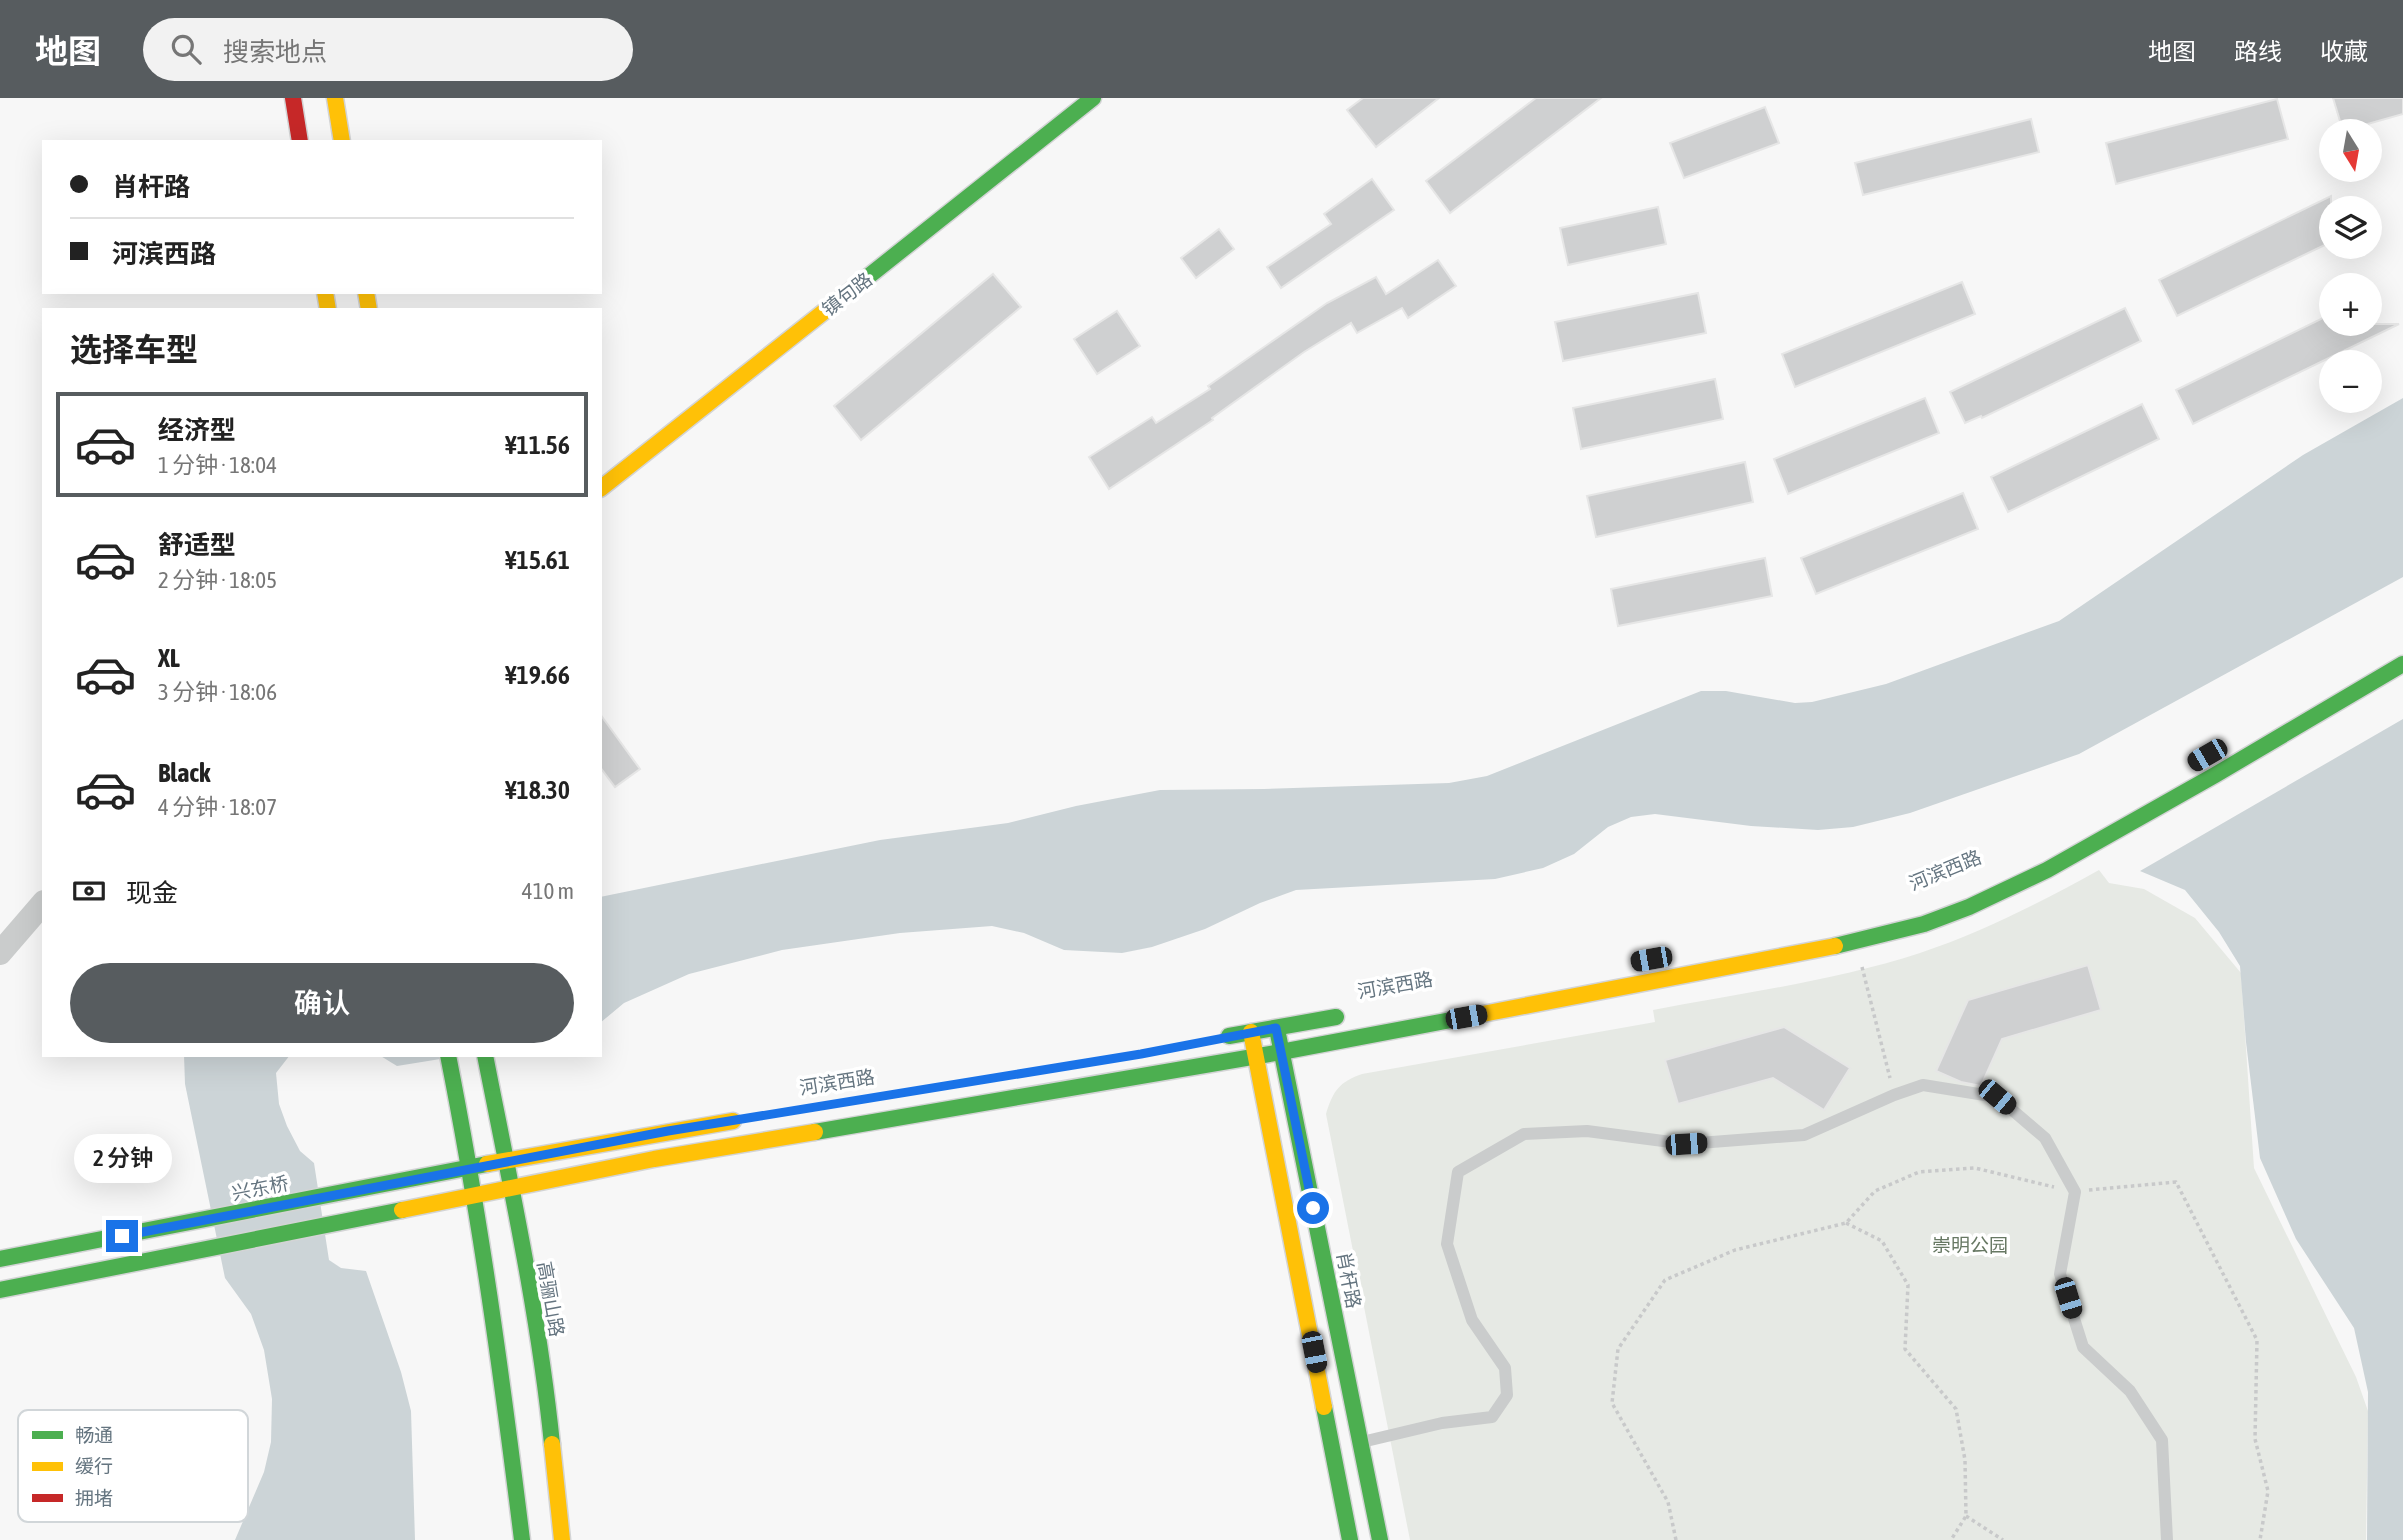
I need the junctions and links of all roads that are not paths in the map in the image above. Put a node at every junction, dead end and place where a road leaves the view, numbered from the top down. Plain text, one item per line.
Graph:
1 (293, 98) edge
2 (335, 98) edge
3 (1093, 98) edge
4 (300, 140) edge
5 (342, 140) edge
6 (602, 487) edge
7 (2403, 664) edge
8 (42, 904) edge
9 (0, 953) edge
10 (1359, 1013) dead end
11 (1276, 1028) junction
12 (1251, 1032) junction
13 (1214, 1039) dead end
14 (1281, 1052) junction
15 (1256, 1056) junction
16 (486, 1061) edge
17 (449, 1063) edge
18 (749, 1118) dead end
19 (505, 1161) junction
20 (470, 1167) junction
21 (511, 1187) junction
22 (474, 1194) junction
23 (0, 1259) edge
24 (0, 1290) edge
25 (1360, 1442) junction
26 (522, 1540) edge
27 (562, 1540) edge
28 (1350, 1540) edge
29 (1380, 1540) edge
30 (2167, 1540) edge

1 - 4 street
2 - 5 street
3 - 6 street, 镇句路
7 - 14 street
8 - 9 street
10 - 11 street, 河滨西路
11 - 12 street, 河滨西路
11 - 14 street, 肖杆路
12 - 13 street, 河滨西路
12 - 15 street
14 - 15 street
14 - 25 street, 肖杆路
15 - 21 street
15 - 28 street
16 - 19 street, 高骊山路
17 - 20 street
18 - 19 street
19 - 20 street
19 - 21 street, 高骊山路
20 - 22 street
20 - 23 street, 兴东桥
21 - 22 street
21 - 27 street, 高骊山路
22 - 24 street
22 - 26 street
25 - 29 street, 肖杆路
25 - 30 lane

